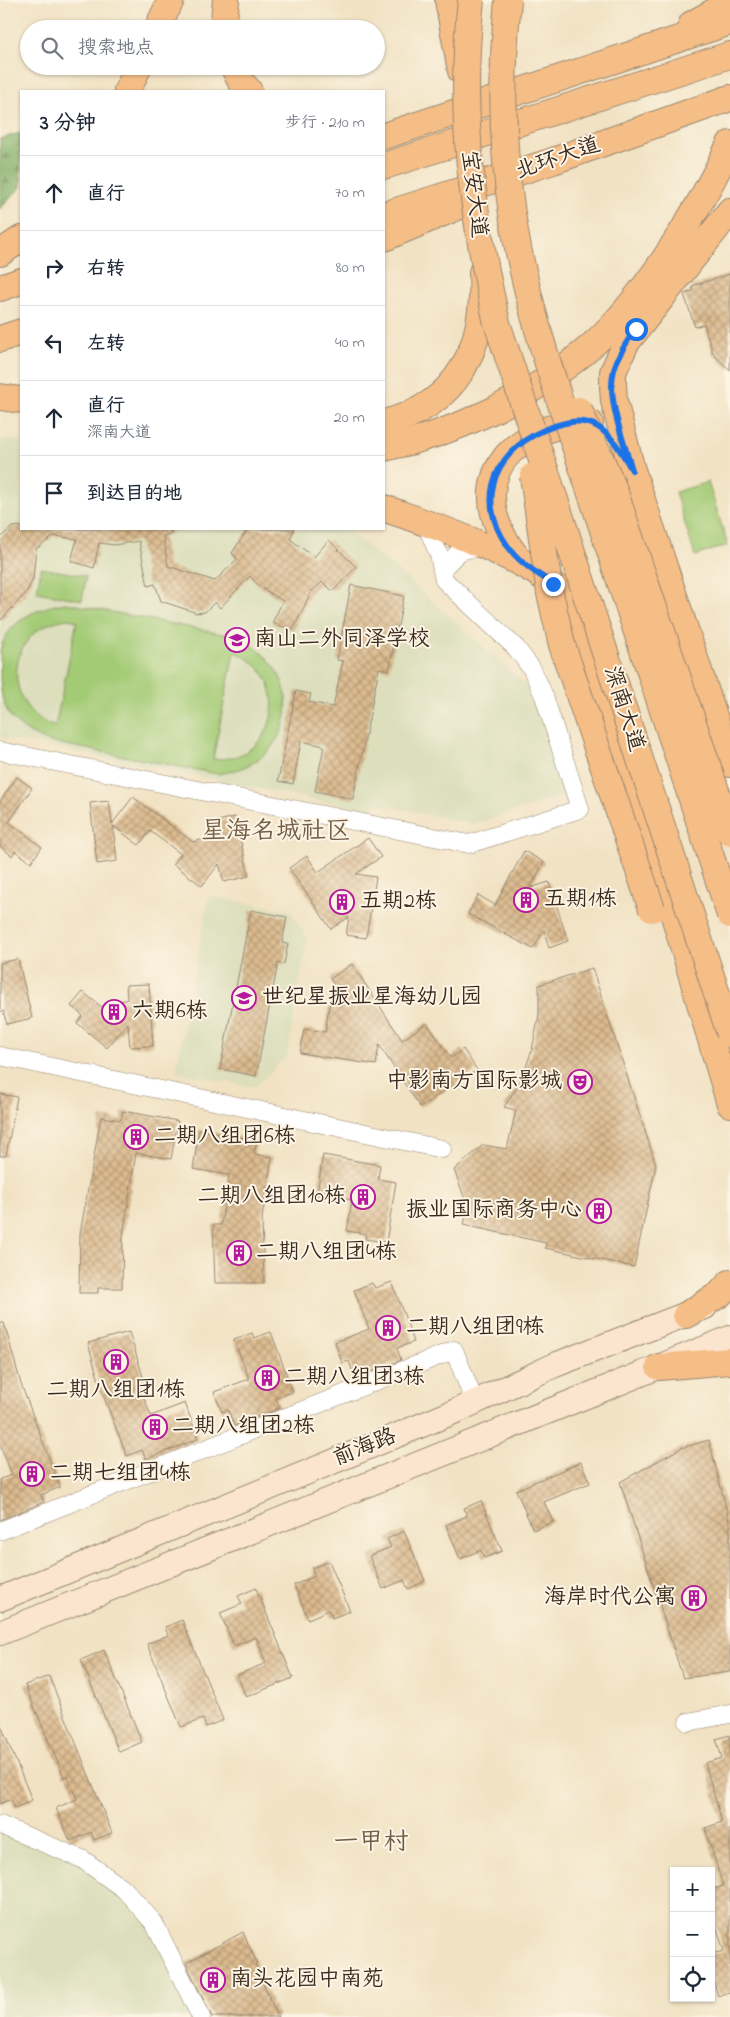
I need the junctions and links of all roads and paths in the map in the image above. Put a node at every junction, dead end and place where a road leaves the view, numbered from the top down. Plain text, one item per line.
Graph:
1 (171, 0) edge
2 (226, 0) edge
3 (448, 0) edge
4 (471, 0) edge
5 (508, 0) edge
6 (512, 0) edge
7 (729, 0) edge
8 (161, 20) edge
9 (224, 20) edge
10 (730, 22) edge
11 (503, 49) junction
12 (647, 49) junction
13 (730, 55) edge
14 (135, 75) edge
15 (238, 75) edge
16 (127, 90) edge
17 (249, 90) edge
18 (465, 97) junction
19 (730, 98) edge
20 (414, 126) junction
21 (385, 130) edge
22 (385, 136) edge
23 (730, 144) edge
24 (553, 161) junction
25 (385, 166) edge
26 (730, 211) edge
27 (385, 215) edge
28 (385, 238) edge
29 (20, 240) edge
30 (480, 249) junction
31 (0, 252) edge
32 (20, 254) edge
33 (0, 260) edge
34 (20, 282) edge
35 (0, 288) edge
36 (531, 300) junction
37 (20, 332) edge
38 (0, 339) edge
39 (516, 384) junction
40 (0, 397) edge
41 (20, 400) edge
42 (385, 422) edge
43 (385, 448) edge
44 (632, 470) junction
45 (385, 508) edge
46 (426, 524) junction
47 (480, 546) junction
48 (523, 564) junction
49 (442, 570) junction
50 (0, 751) edge
51 (730, 764) edge
52 (730, 832) edge
53 (730, 915) edge
54 (730, 1034) edge
55 (0, 1056) edge
56 (730, 1105) edge
57 (442, 1149) dead end
58 (730, 1284) edge
59 (730, 1298) edge
60 (686, 1315) junction
61 (730, 1338) edge
62 (730, 1361) edge
63 (659, 1367) junction
64 (475, 1403) junction
65 (0, 1531) edge
66 (0, 1599) edge
67 (0, 1634) edge
68 (730, 1714) edge
69 (688, 1722) dead end
70 (0, 1825) edge
71 (201, 2017) edge

1 - 8 main road
2 - 9 main road
3 - 18 main road, bridge
4 - 18 main road, 宝安大道, bridge
5 - 11 main road, 宝安大道, bridge
6 - 11 main road, bridge
7 - 12 main road
10 - 12 main road
11 - 36 main road, 宝安大道, bridge
12 - 20 main road
13 - 25 main road, 北环大道
14 - 16 main road
15 - 17 main road
18 - 30 main road, 宝安大道, bridge
19 - 24 main road, 北环大道
20 - 21 main road
20 - 22 main road
23 - 43 main road
24 - 27 main road, 北环大道
24 - 28 main road
26 - 44 main road
29 - 31 main road
30 - 39 main road, 宝安大道, bridge
30 - 42 main road, bridge
32 - 33 main road
34 - 35 main road
36 - 52 main road, bridge
36 - 53 main road, 深南大道, bridge
37 - 38 main road
39 - 54 main road, 深南大道, bridge
39 - 56 main road, bridge
40 - 41 main road
44 - 48 main road
44 - 51 main road
45 - 46 main road
46 - 47 main road
46 - 49 street
47 - 48 main road
47 - 49 street
48 - 56 main road, 深南大道
49 - 50 street
55 - 57 street
58 - 60 main road
59 - 60 main road, 前海路
60 - 64 main road, 前海路
61 - 63 main road, 前海路
62 - 63 main road
63 - 67 main road, 前海路
64 - 65 street
64 - 66 main road, 前海路
68 - 69 street
70 - 71 street

